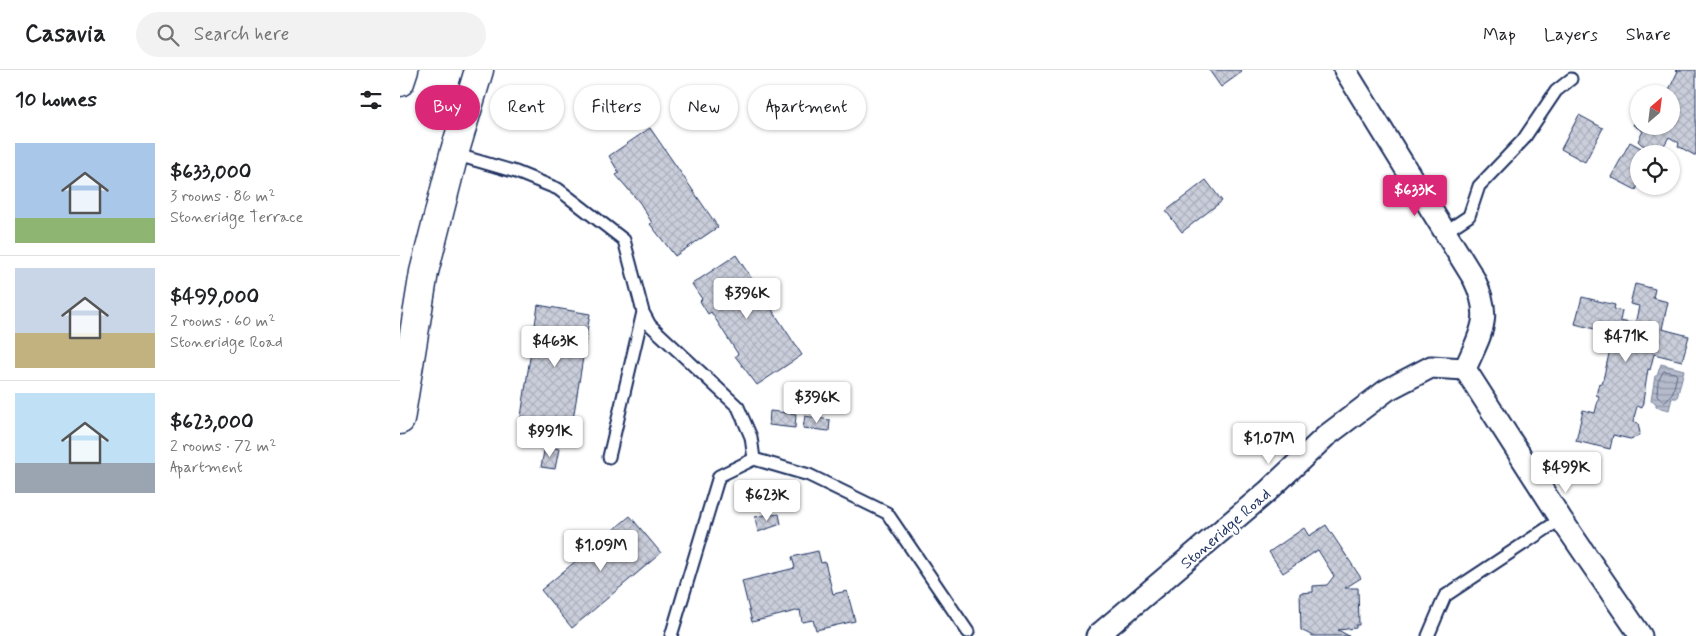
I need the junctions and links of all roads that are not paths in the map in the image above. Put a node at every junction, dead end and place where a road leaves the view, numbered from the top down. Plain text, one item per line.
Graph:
1 (404, 70) edge
2 (480, 70) edge
3 (1345, 70) edge
4 (1571, 79) dead end
5 (400, 82) edge
6 (454, 154) junction
7 (1445, 232) junction
8 (643, 312) junction
9 (1465, 369) junction
10 (400, 420) edge
11 (608, 457) dead end
12 (754, 459) junction
13 (1561, 519) junction
14 (968, 632) dead end
15 (671, 636) edge
16 (1097, 636) edge
17 (1428, 636) edge
18 (1641, 636) edge

1 - 5 highway
2 - 6 highway
3 - 7 street
4 - 7 lane
6 - 8 lane
6 - 10 highway
7 - 9 street
8 - 11 lane
8 - 12 lane
9 - 13 street
9 - 16 street, Stoneridge Road
12 - 14 lane
12 - 15 lane
13 - 17 lane
13 - 18 street

